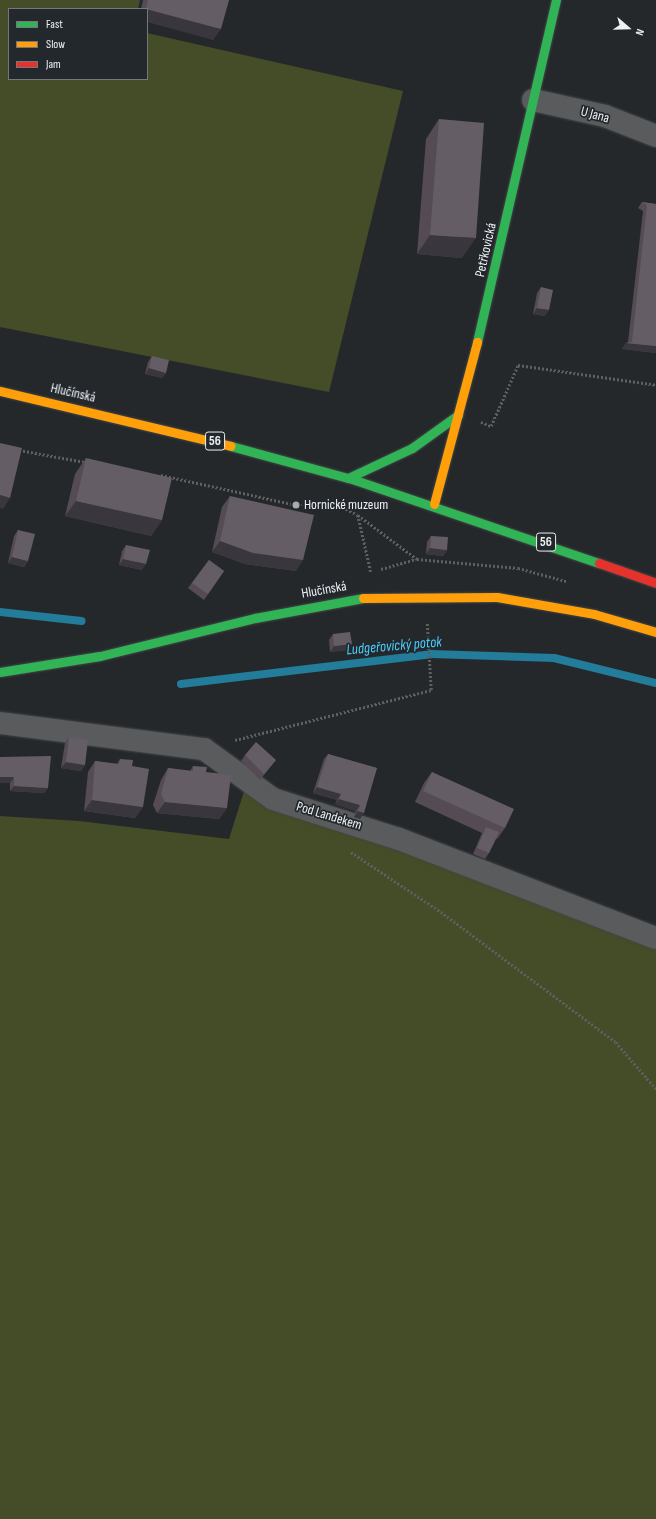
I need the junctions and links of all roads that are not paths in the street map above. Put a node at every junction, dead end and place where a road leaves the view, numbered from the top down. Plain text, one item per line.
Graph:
1 (556, 0) edge
2 (533, 100) junction
3 (656, 136) edge
4 (0, 391) edge
5 (458, 416) junction
6 (348, 478) junction
7 (434, 504) junction
8 (656, 583) edge
9 (656, 632) edge
10 (0, 672) edge
11 (0, 723) edge
12 (656, 938) edge

1 - 2 street, Petřkovická
2 - 3 street, U Jana
2 - 5 street, Petřkovická
4 - 6 street, Hlučínská / 56
5 - 6 street
5 - 7 street, Petřkovická
6 - 7 street, 56
7 - 8 street, 56
9 - 10 street, Hlučínská
11 - 12 street, Pod Landekem

